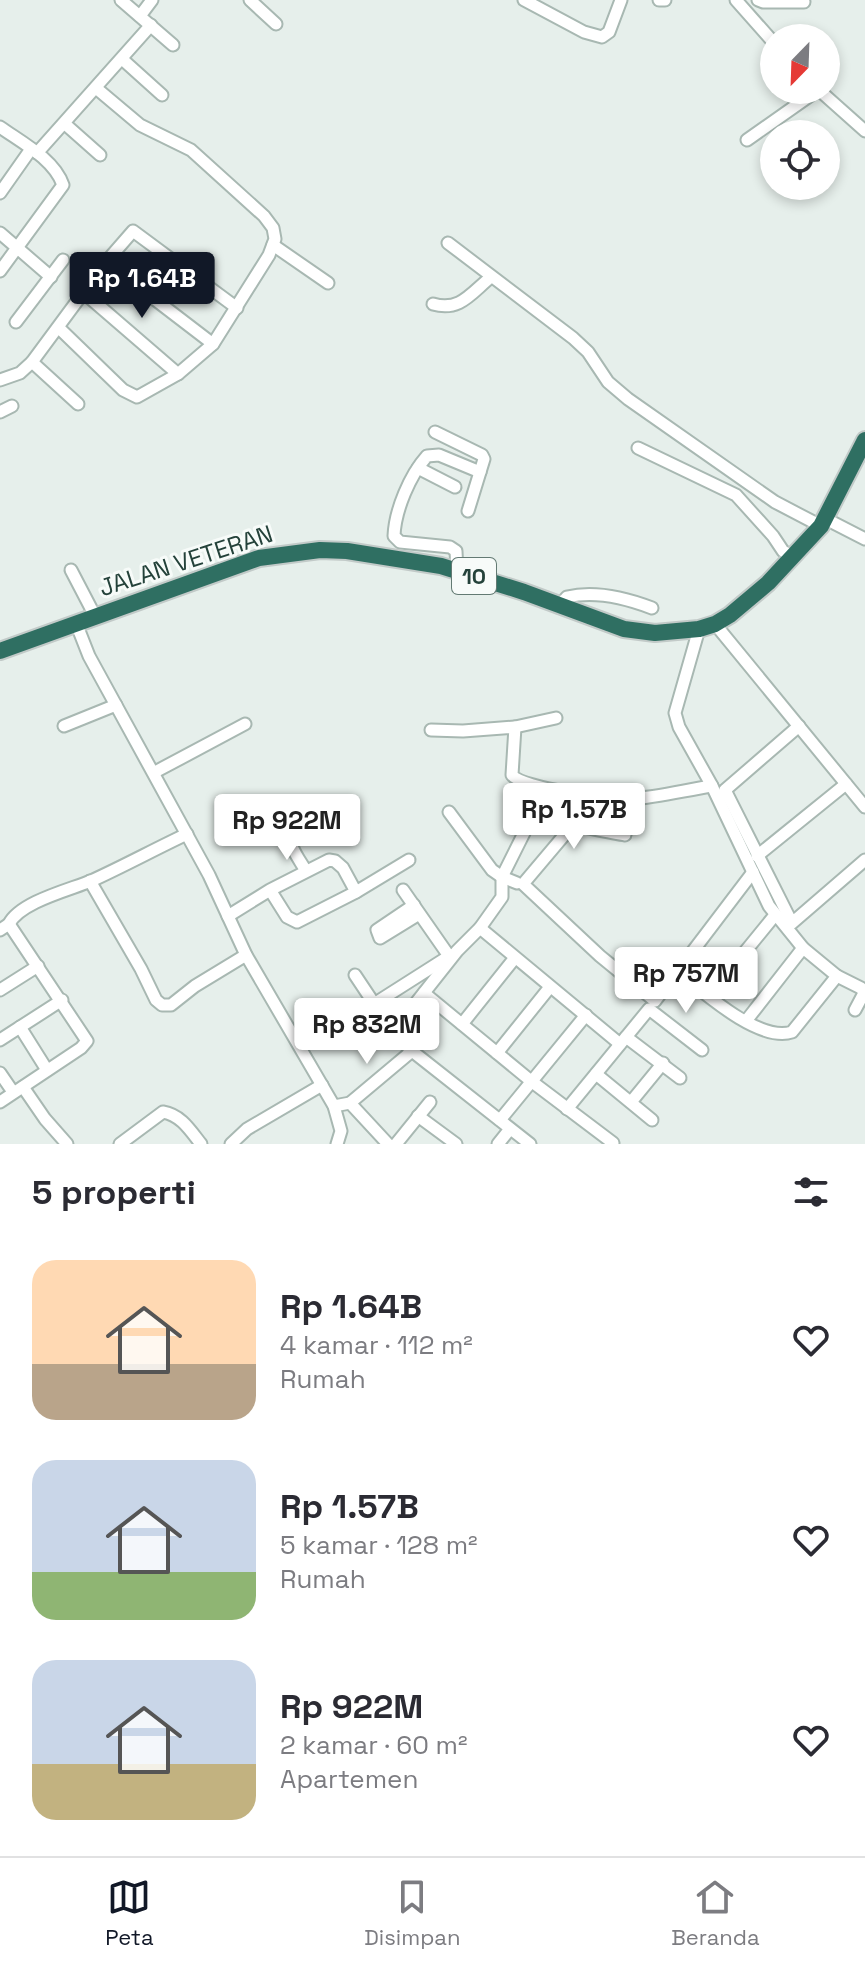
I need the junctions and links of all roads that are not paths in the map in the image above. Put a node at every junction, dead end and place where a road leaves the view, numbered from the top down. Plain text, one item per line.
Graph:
1 (121, 0) edge
2 (152, 0) edge
3 (250, 0) edge
4 (524, 0) edge
5 (621, 0) edge
6 (659, 0) edge
7 (665, 0) edge
8 (736, 0) edge
9 (758, 0) edge
10 (804, 2) edge
11 (140, 16) junction
12 (276, 24) dead end
13 (151, 25) junction
14 (760, 27) edge
15 (173, 45) dead end
16 (122, 59) junction
17 (96, 88) junction
18 (162, 95) dead end
19 (799, 104) edge
20 (835, 104) edge
21 (65, 124) junction
22 (0, 127) edge
23 (865, 131) edge
24 (747, 140) dead end
25 (34, 151) junction
26 (100, 155) dead end
27 (0, 193) edge
28 (0, 233) edge
29 (448, 243) dead end
30 (273, 245) junction
31 (16, 247) junction
32 (63, 260) dead end
33 (106, 262) junction
34 (0, 271) edge
35 (51, 277) junction
36 (491, 277) junction
37 (328, 283) dead end
38 (83, 292) junction
39 (433, 304) dead end
40 (237, 308) junction
41 (16, 322) dead end
42 (59, 328) junction
43 (213, 344) junction
44 (32, 362) junction
45 (178, 374) junction
46 (0, 380) edge
47 (78, 404) dead end
48 (12, 406) dead end
49 (0, 412) edge
50 (435, 432) dead end
51 (865, 440) edge
52 (638, 448) dead end
53 (418, 468) junction
54 (480, 472) junction
55 (455, 487) dead end
56 (468, 511) dead end
57 (824, 522) junction
58 (865, 539) edge
59 (793, 557) junction
60 (71, 570) dead end
61 (457, 571) junction
62 (558, 607) junction
63 (652, 608) dead end
64 (95, 616) junction
65 (76, 623) junction
66 (707, 627) junction
67 (0, 651) edge
68 (116, 705) junction
69 (556, 718) dead end
70 (245, 724) dead end
71 (64, 726) dead end
72 (799, 726) junction
73 (515, 727) junction
74 (431, 730) dead end
75 (155, 772) junction
76 (846, 784) junction
77 (712, 786) junction
78 (586, 794) junction
79 (865, 807) edge
80 (449, 812) dead end
81 (325, 813) dead end
82 (572, 826) junction
83 (187, 834) junction
84 (625, 835) dead end
85 (757, 856) junction
86 (409, 860) dead end
87 (865, 860) edge
88 (306, 871) junction
89 (753, 872) junction
90 (502, 877) junction
91 (90, 881) junction
92 (517, 883) dead end
93 (270, 890) junction
94 (403, 890) dead end
95 (356, 892) junction
96 (775, 915) junction
97 (228, 916) junction
98 (5, 927) edge
99 (480, 928) junction
100 (803, 948) junction
101 (453, 953) junction
102 (246, 955) junction
103 (514, 959) junction
104 (38, 966) junction
105 (677, 971) junction
106 (355, 975) dead end
107 (837, 976) junction
108 (550, 987) junction
109 (0, 990) edge
110 (424, 993) junction
111 (709, 996) junction
112 (62, 1000) junction
113 (374, 1004) junction
114 (855, 1010) dead end
115 (586, 1015) junction
116 (746, 1021) junction
117 (462, 1024) junction
118 (20, 1027) junction
119 (393, 1032) junction
120 (0, 1040) edge
121 (623, 1040) junction
122 (702, 1050) dead end
123 (412, 1051) junction
124 (497, 1053) junction
125 (663, 1063) junction
126 (47, 1070) junction
127 (0, 1073) edge
128 (596, 1074) junction
129 (680, 1078) dead end
130 (531, 1081) junction
131 (322, 1085) junction
132 (18, 1089) junction
133 (0, 1102) edge
134 (430, 1102) dead end
135 (631, 1102) junction
136 (350, 1103) junction
137 (334, 1106) junction
138 (567, 1109) junction
139 (418, 1116) junction
140 (500, 1120) junction
141 (652, 1120) dead end
142 (510, 1129) junction
143 (453, 1143) edge
144 (613, 1143) edge
145 (67, 1144) edge
146 (120, 1144) edge
147 (201, 1144) edge
148 (231, 1144) edge
149 (337, 1144) edge
150 (388, 1144) edge
151 (396, 1144) edge
152 (498, 1144) edge
153 (530, 1144) edge

1 - 11 street
2 - 11 street
3 - 12 street
4 - 5 street
6 - 7 street
8 - 14 street
9 - 10 street
11 - 13 street
13 - 15 street
13 - 16 street
16 - 17 street
16 - 18 street
17 - 21 street
17 - 30 street
19 - 24 street
20 - 23 street
21 - 25 street
21 - 26 street
22 - 25 street
25 - 27 street
25 - 31 street
28 - 31 street
29 - 36 street
30 - 37 street
30 - 40 street
31 - 34 street
31 - 35 street
32 - 35 street
33 - 38 street
33 - 40 street
33 - 43 street
35 - 41 street
36 - 39 street
36 - 57 street
38 - 42 street
38 - 45 street
40 - 43 street
42 - 44 street
42 - 45 street
43 - 45 street
44 - 46 street
44 - 47 street
48 - 49 street
50 - 54 street
51 - 57 highway
52 - 59 street
53 - 54 street
53 - 55 street
53 - 61 street
54 - 56 street
57 - 58 street
57 - 59 highway
59 - 66 highway
60 - 64 street
61 - 62 highway, JALAN VETERAN / 10
61 - 64 highway, JALAN VETERAN / 10
62 - 63 street
62 - 66 highway, JALAN VETERAN / 10
64 - 65 highway, JALAN VETERAN / 10
65 - 67 highway, JALAN VETERAN / 10
65 - 68 street
66 - 72 street
66 - 77 street
68 - 71 street
68 - 75 street
69 - 73 street
70 - 75 street
72 - 76 street
72 - 85 street
73 - 74 street
73 - 78 street
75 - 83 street
76 - 79 street
76 - 85 street
77 - 78 street
77 - 89 street
78 - 82 street
80 - 90 street
81 - 88 street
82 - 84 street
82 - 90 street
82 - 105 street
83 - 91 street
83 - 97 street
85 - 87 street
86 - 95 street
88 - 93 street
88 - 95 street
89 - 96 street
89 - 105 street
90 - 92 street
90 - 99 street
91 - 98 street
91 - 102 street
93 - 95 street
93 - 97 street
94 - 101 street
96 - 100 street
96 - 111 street
97 - 102 street
98 - 104 street
99 - 101 street
99 - 103 street
100 - 107 street
100 - 116 street
101 - 110 street
101 - 113 street
102 - 131 street
103 - 108 street
103 - 117 street
104 - 109 street
104 - 112 street
105 - 111 street
106 - 113 street
107 - 114 street
107 - 116 street
108 - 115 street
108 - 124 street
110 - 117 street
110 - 119 street
111 - 116 street
112 - 118 street
112 - 126 street
113 - 119 street
115 - 121 street
115 - 130 street
117 - 124 street
118 - 120 street
118 - 126 street
119 - 123 street
121 - 122 street
121 - 125 street
121 - 128 street
123 - 136 street
123 - 140 street
124 - 130 street
125 - 129 street
125 - 135 street
126 - 132 street
127 - 132 street
128 - 135 street
128 - 138 street
130 - 138 street
130 - 140 street
131 - 137 street
131 - 148 street
132 - 133 street
132 - 145 street
134 - 139 street
135 - 141 street
136 - 137 street
136 - 150 street
137 - 149 street
138 - 144 street
139 - 143 street
139 - 151 street
140 - 142 street
142 - 152 street
142 - 153 street
146 - 147 street

